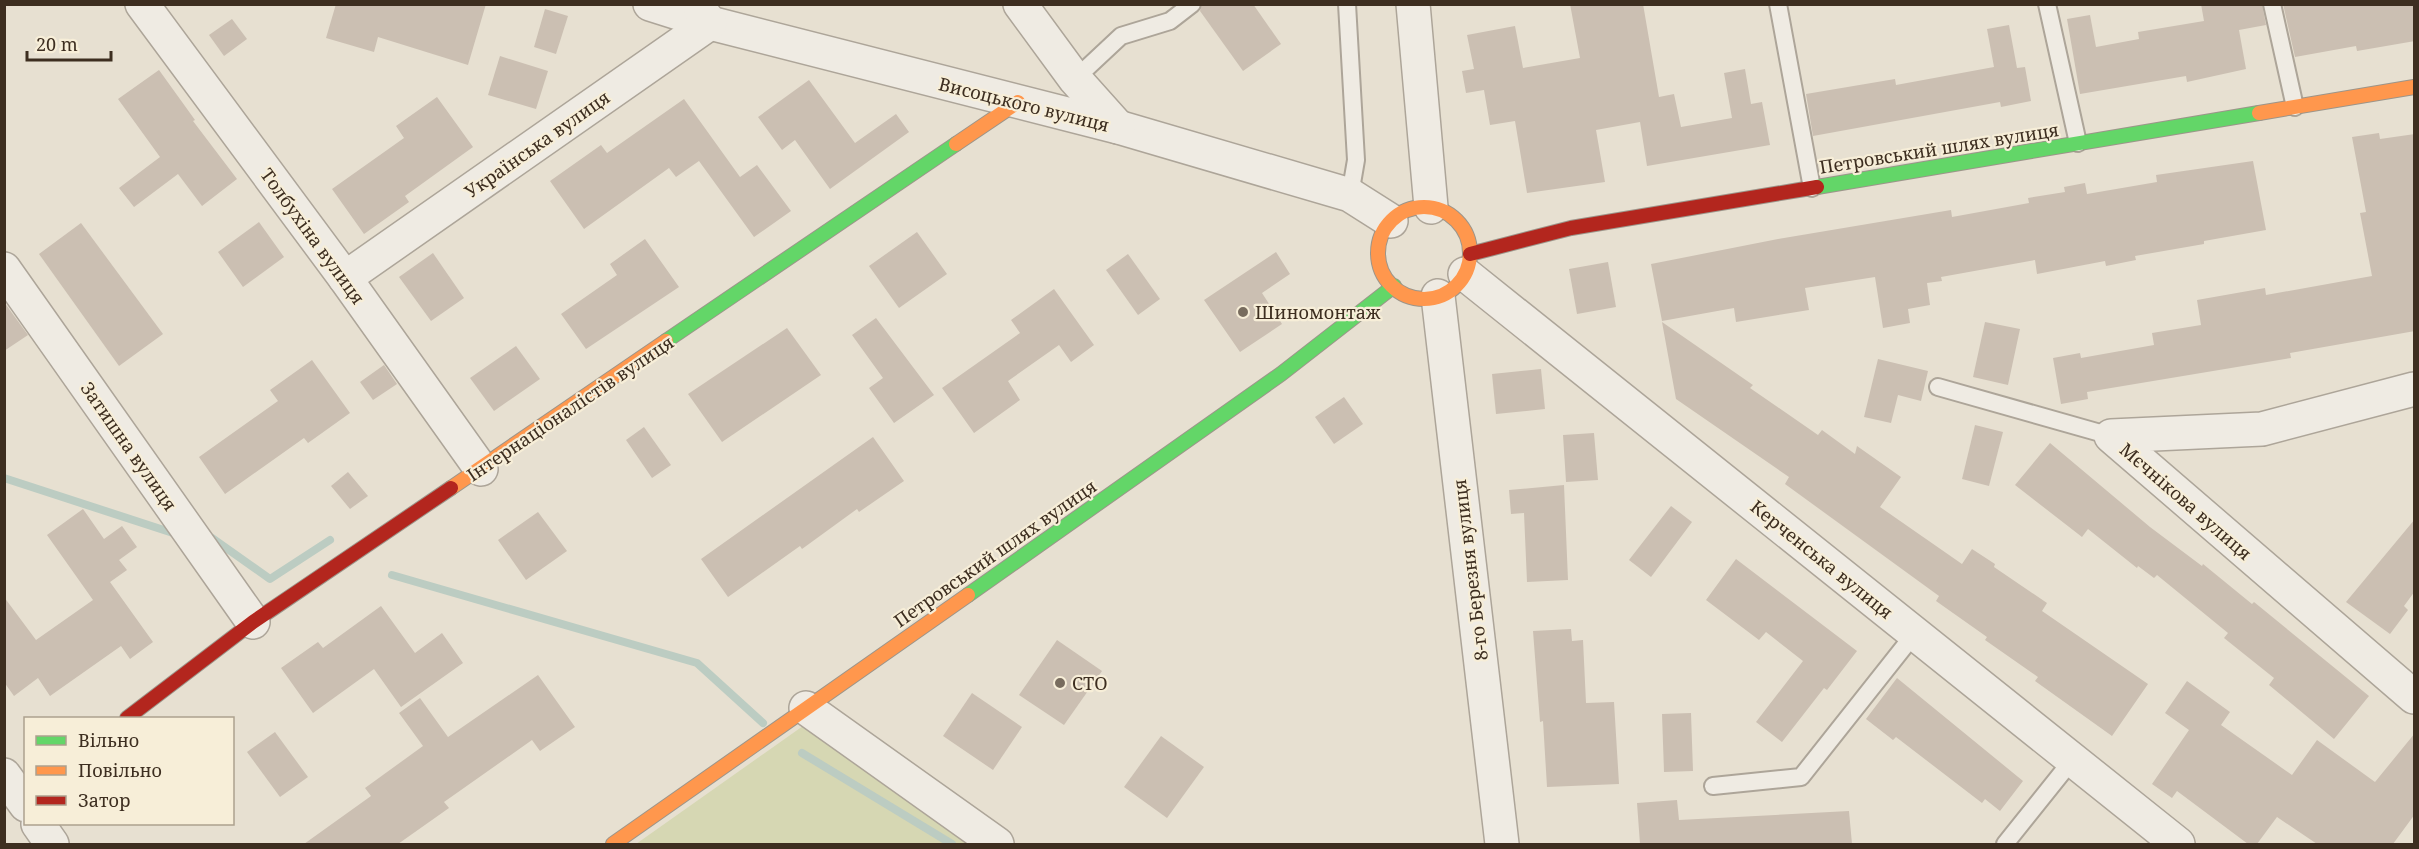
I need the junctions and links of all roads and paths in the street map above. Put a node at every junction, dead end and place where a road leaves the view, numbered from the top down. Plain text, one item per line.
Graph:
1 (142, 4) edge
2 (650, 4) edge
3 (1020, 4) edge
4 (1192, 4) edge
5 (1347, 4) edge
6 (1413, 4) edge
7 (1778, 4) edge
8 (2047, 4) edge
9 (2272, 4) edge
10 (703, 14) edge
11 (1075, 79) junction
12 (2415, 87) edge
13 (1018, 102) junction
14 (2295, 107) junction
15 (1118, 128) junction
16 (2078, 143) junction
17 (1812, 188) junction
18 (1350, 195) junction
19 (1431, 207) junction
20 (1391, 221) junction
21 (1468, 264) junction
22 (4, 269) edge
23 (345, 278) junction
24 (1394, 286) junction
25 (1438, 297) junction
26 (1938, 387) dead end
27 (2415, 389) edge
28 (2111, 436) junction
29 (481, 469) junction
30 (253, 622) junction
31 (1915, 633) junction
32 (2415, 697) edge
33 (806, 708) junction
34 (128, 717) edge
35 (2073, 759) junction
36 (1713, 786) dead end
37 (38, 825) edge
38 (52, 844) edge
39 (613, 844) edge
40 (997, 844) edge
41 (1502, 844) edge
42 (2005, 844) edge
43 (2178, 844) edge

1 - 23 street, Толбухіна вулиця
2 - 10 street, Висоцького вулиця
3 - 11 street
4 - 11 lane
5 - 18 lane
6 - 19 street
7 - 17 lane
8 - 16 lane
9 - 14 lane
10 - 13 street, Висоцького вулиця
10 - 23 street, Українська вулиця
11 - 15 street
12 - 14 street, Петровський шлях вулиця
13 - 15 street, Висоцького вулиця
13 - 29 street, Інтернаціоналістів вулиця
14 - 16 street, Петровський шлях вулиця
15 - 18 street, Висоцького вулиця
16 - 17 street, Петровський шлях вулиця
17 - 21 street, Петровський шлях вулиця
18 - 20 street, Висоцького вулиця
19 - 20 street
19 - 21 street
20 - 24 street
21 - 25 street, Петровський шлях вулиця
21 - 31 street, Керченська вулиця
22 - 30 street, Затишна вулиця
23 - 29 street, Толбухіна вулиця
24 - 25 street
24 - 33 street, Петровський шлях вулиця
25 - 41 street, 8-го Березня вулиця
26 - 28 lane
27 - 28 street, Мєчнікова вулиця
28 - 32 street, Мєчнікова вулиця
29 - 30 street, Інтернаціоналістів вулиця
30 - 34 street, Інтернаціоналістів вулиця
31 - 35 street, Керченська вулиця
31 - 36 lane
33 - 39 street, Петровський шлях вулиця
33 - 40 street
35 - 42 lane
35 - 43 street, Керченська вулиця
37 - 38 street

